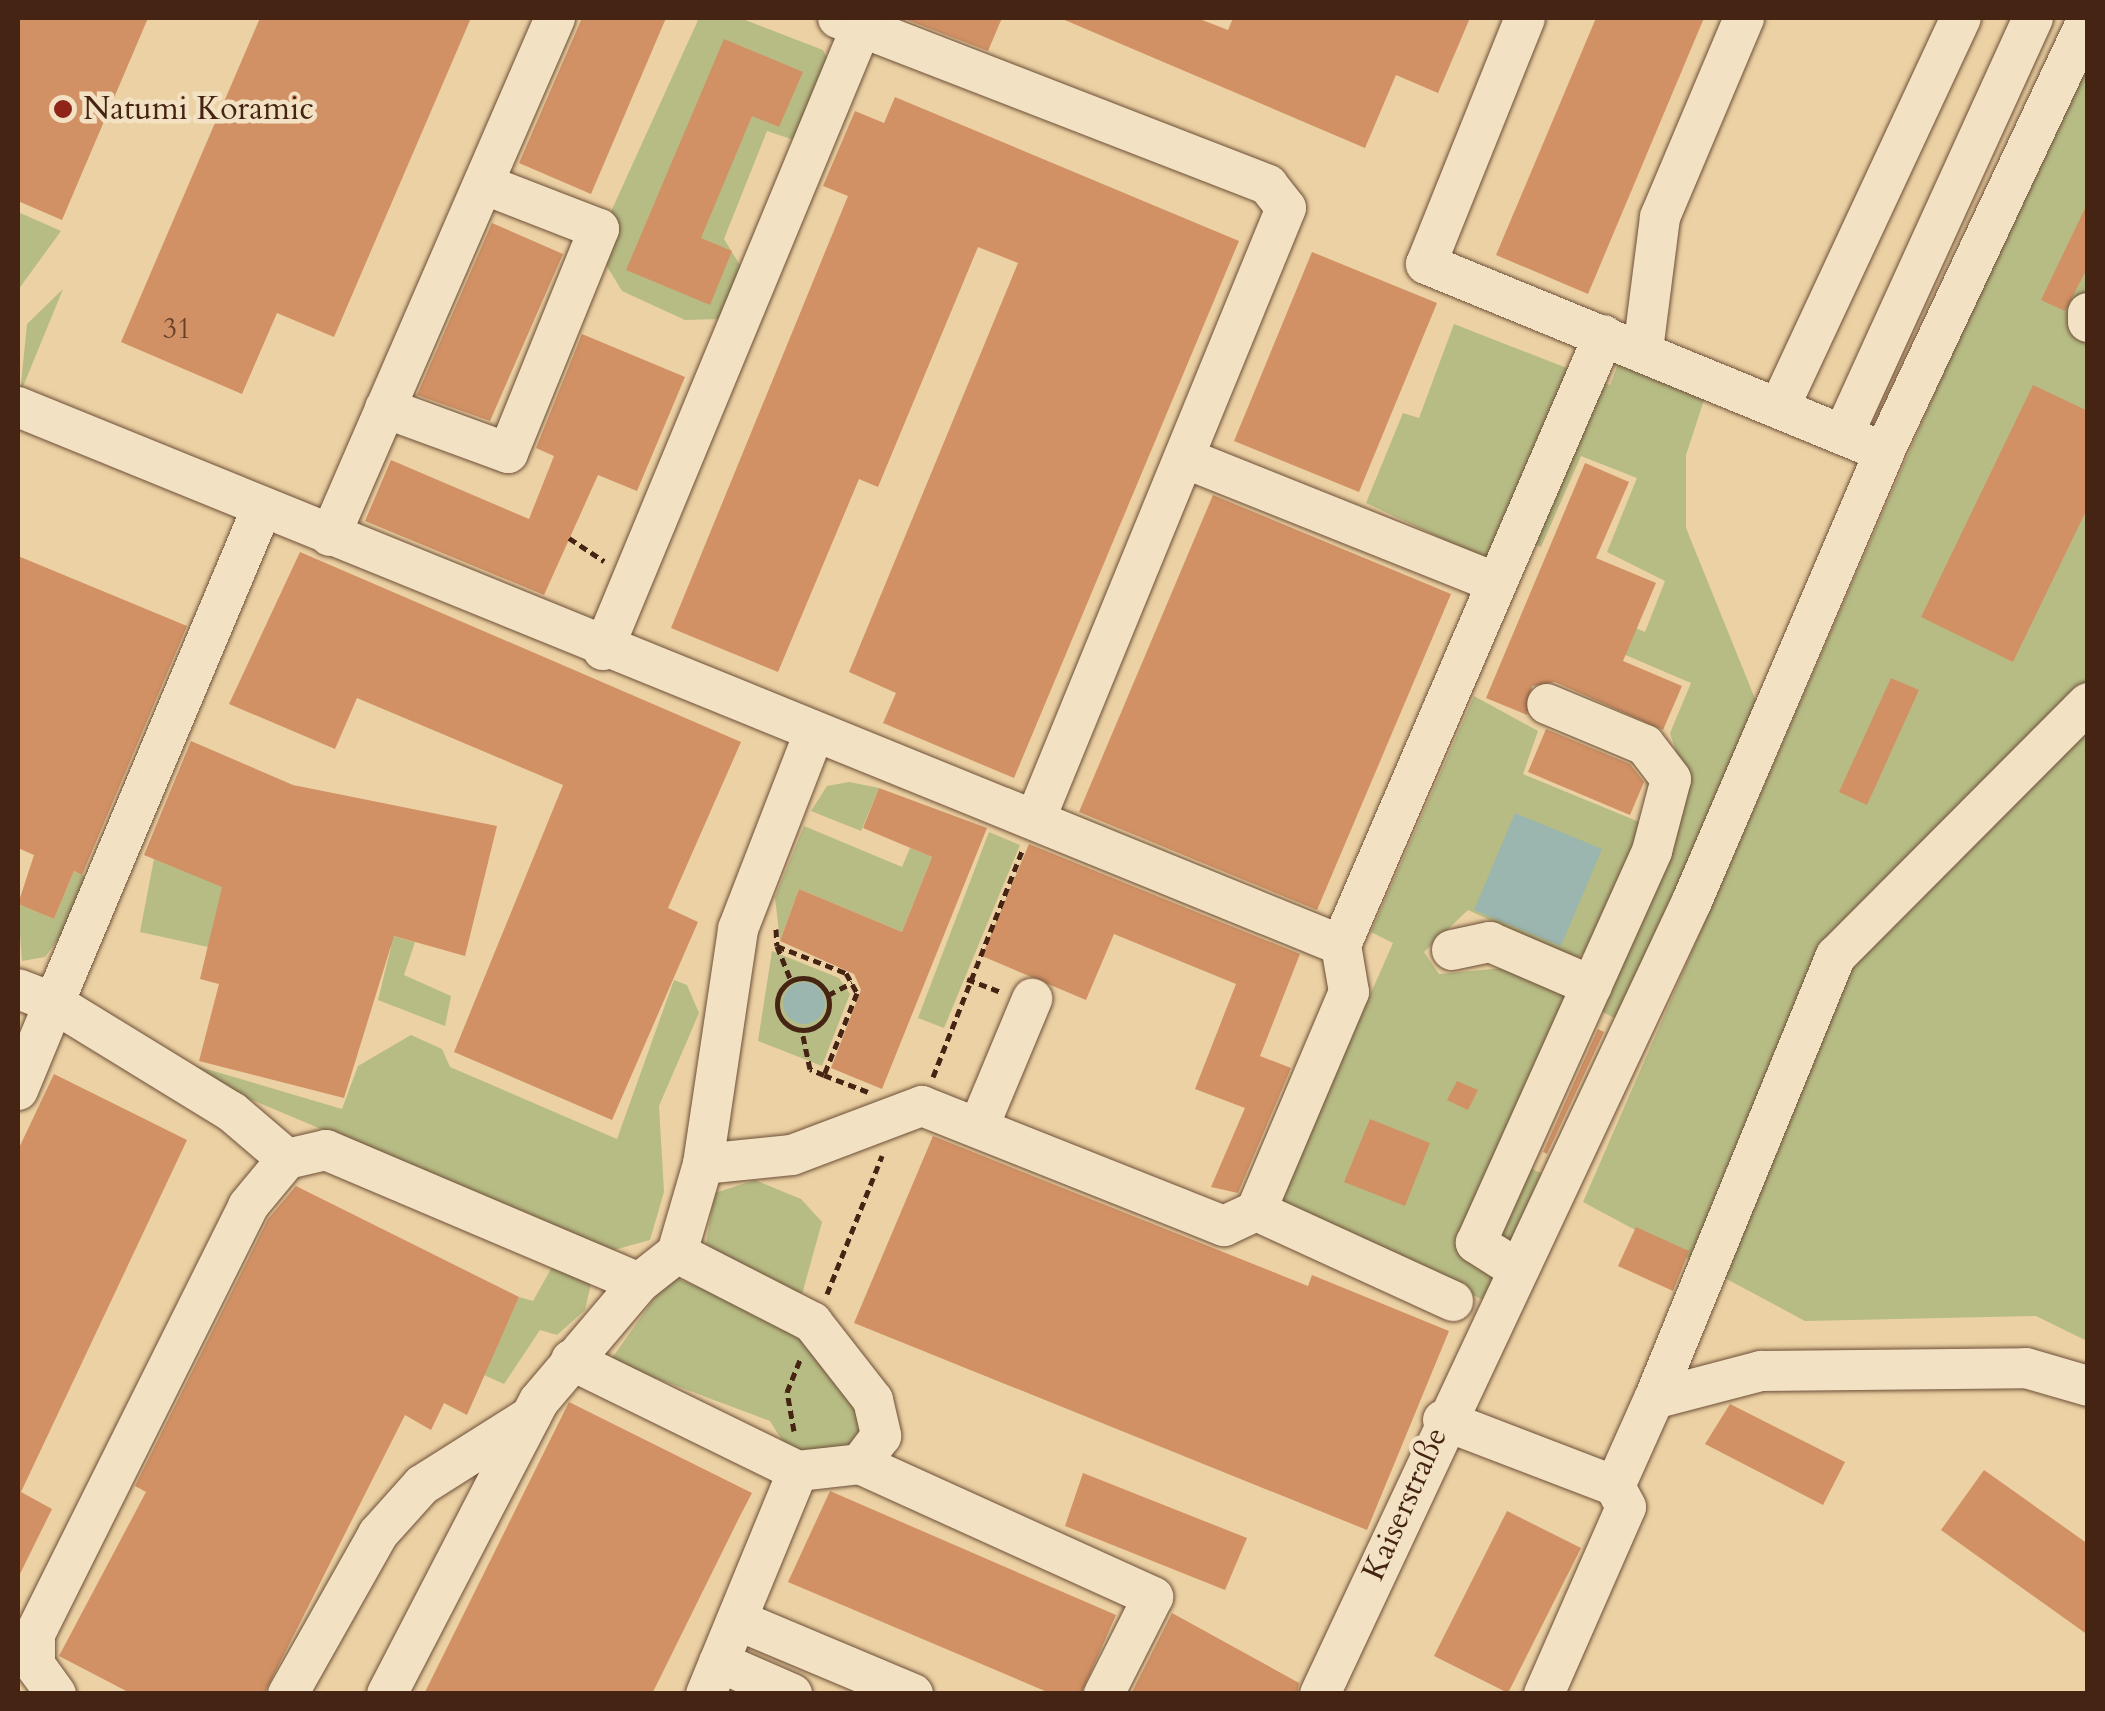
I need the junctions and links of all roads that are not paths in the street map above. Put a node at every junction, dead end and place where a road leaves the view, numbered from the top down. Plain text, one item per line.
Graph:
1 (555, 18) edge
2 (1525, 18) edge
3 (1744, 18) edge
4 (1961, 18) edge
5 (2032, 18) edge
6 (2088, 18) edge
7 (855, 21) edge
8 (483, 184) junction
9 (2088, 313) edge
10 (2088, 322) edge
11 (1604, 335) junction
12 (1643, 350) junction
13 (18, 408) edge
14 (385, 408) junction
15 (1780, 408) junction
16 (1842, 435) junction
17 (1884, 452) junction
18 (1186, 460) junction
19 (262, 508) junction
20 (330, 536) junction
21 (1495, 582) junction
22 (603, 650) junction
23 (2088, 703) edge
24 (1547, 704) dead end
25 (814, 734) junction
26 (1035, 820) junction
27 (1340, 945) junction
28 (1452, 950) dead end
29 (1592, 986) junction
30 (36, 996) edge
31 (1032, 999) dead end
32 (18, 1090) edge
33 (980, 1126) junction
34 (287, 1160) junction
35 (703, 1164) junction
36 (1256, 1211) junction
37 (677, 1254) junction
38 (1517, 1270) junction
39 (639, 1283) junction
40 (1453, 1300) dead end
41 (571, 1360) junction
42 (2088, 1386) edge
43 (1654, 1399) junction
44 (531, 1416) junction
45 (1444, 1420) junction
46 (860, 1464) junction
47 (798, 1471) junction
48 (1614, 1486) junction
49 (737, 1620) junction
50 (36, 1672) edge
51 (713, 1678) edge
52 (872, 1686) edge
53 (288, 1694) edge
54 (387, 1694) edge
55 (792, 1694) edge
56 (913, 1694) edge
57 (1104, 1694) edge
58 (1320, 1694) edge
59 (1544, 1694) edge

1 - 8 lane
2 - 11 lane
3 - 12 lane
4 - 15 lane
5 - 16 lane
6 - 17 lane, Kaiserstraße
7 - 18 lane
7 - 22 lane
8 - 14 lane
8 - 14 lane
9 - 10 lane
11 - 12 lane
11 - 21 lane
12 - 15 lane
13 - 19 lane
14 - 20 lane
15 - 16 lane
16 - 17 lane
17 - 38 lane, Kaiserstraße
18 - 21 lane
18 - 26 lane
19 - 20 lane
19 - 30 lane
20 - 22 lane
21 - 27 lane
22 - 25 lane
23 - 43 lane
24 - 29 lane
25 - 26 lane
25 - 35 lane
26 - 27 lane
27 - 36 lane
28 - 29 lane
29 - 38 lane
30 - 32 lane
30 - 34 lane
31 - 33 lane
33 - 35 lane
33 - 36 lane
34 - 39 lane
34 - 50 lane
35 - 37 lane
36 - 40 lane
37 - 39 lane
37 - 46 lane
38 - 45 lane, Kaiserstraße
39 - 41 lane
41 - 44 lane
41 - 47 lane
42 - 43 lane
43 - 48 lane
44 - 53 lane
44 - 54 lane
45 - 48 lane
45 - 58 lane, Kaiserstraße
46 - 47 lane
46 - 57 lane
47 - 49 lane
48 - 59 lane
49 - 51 lane
49 - 52 lane
51 - 55 lane
52 - 56 lane

